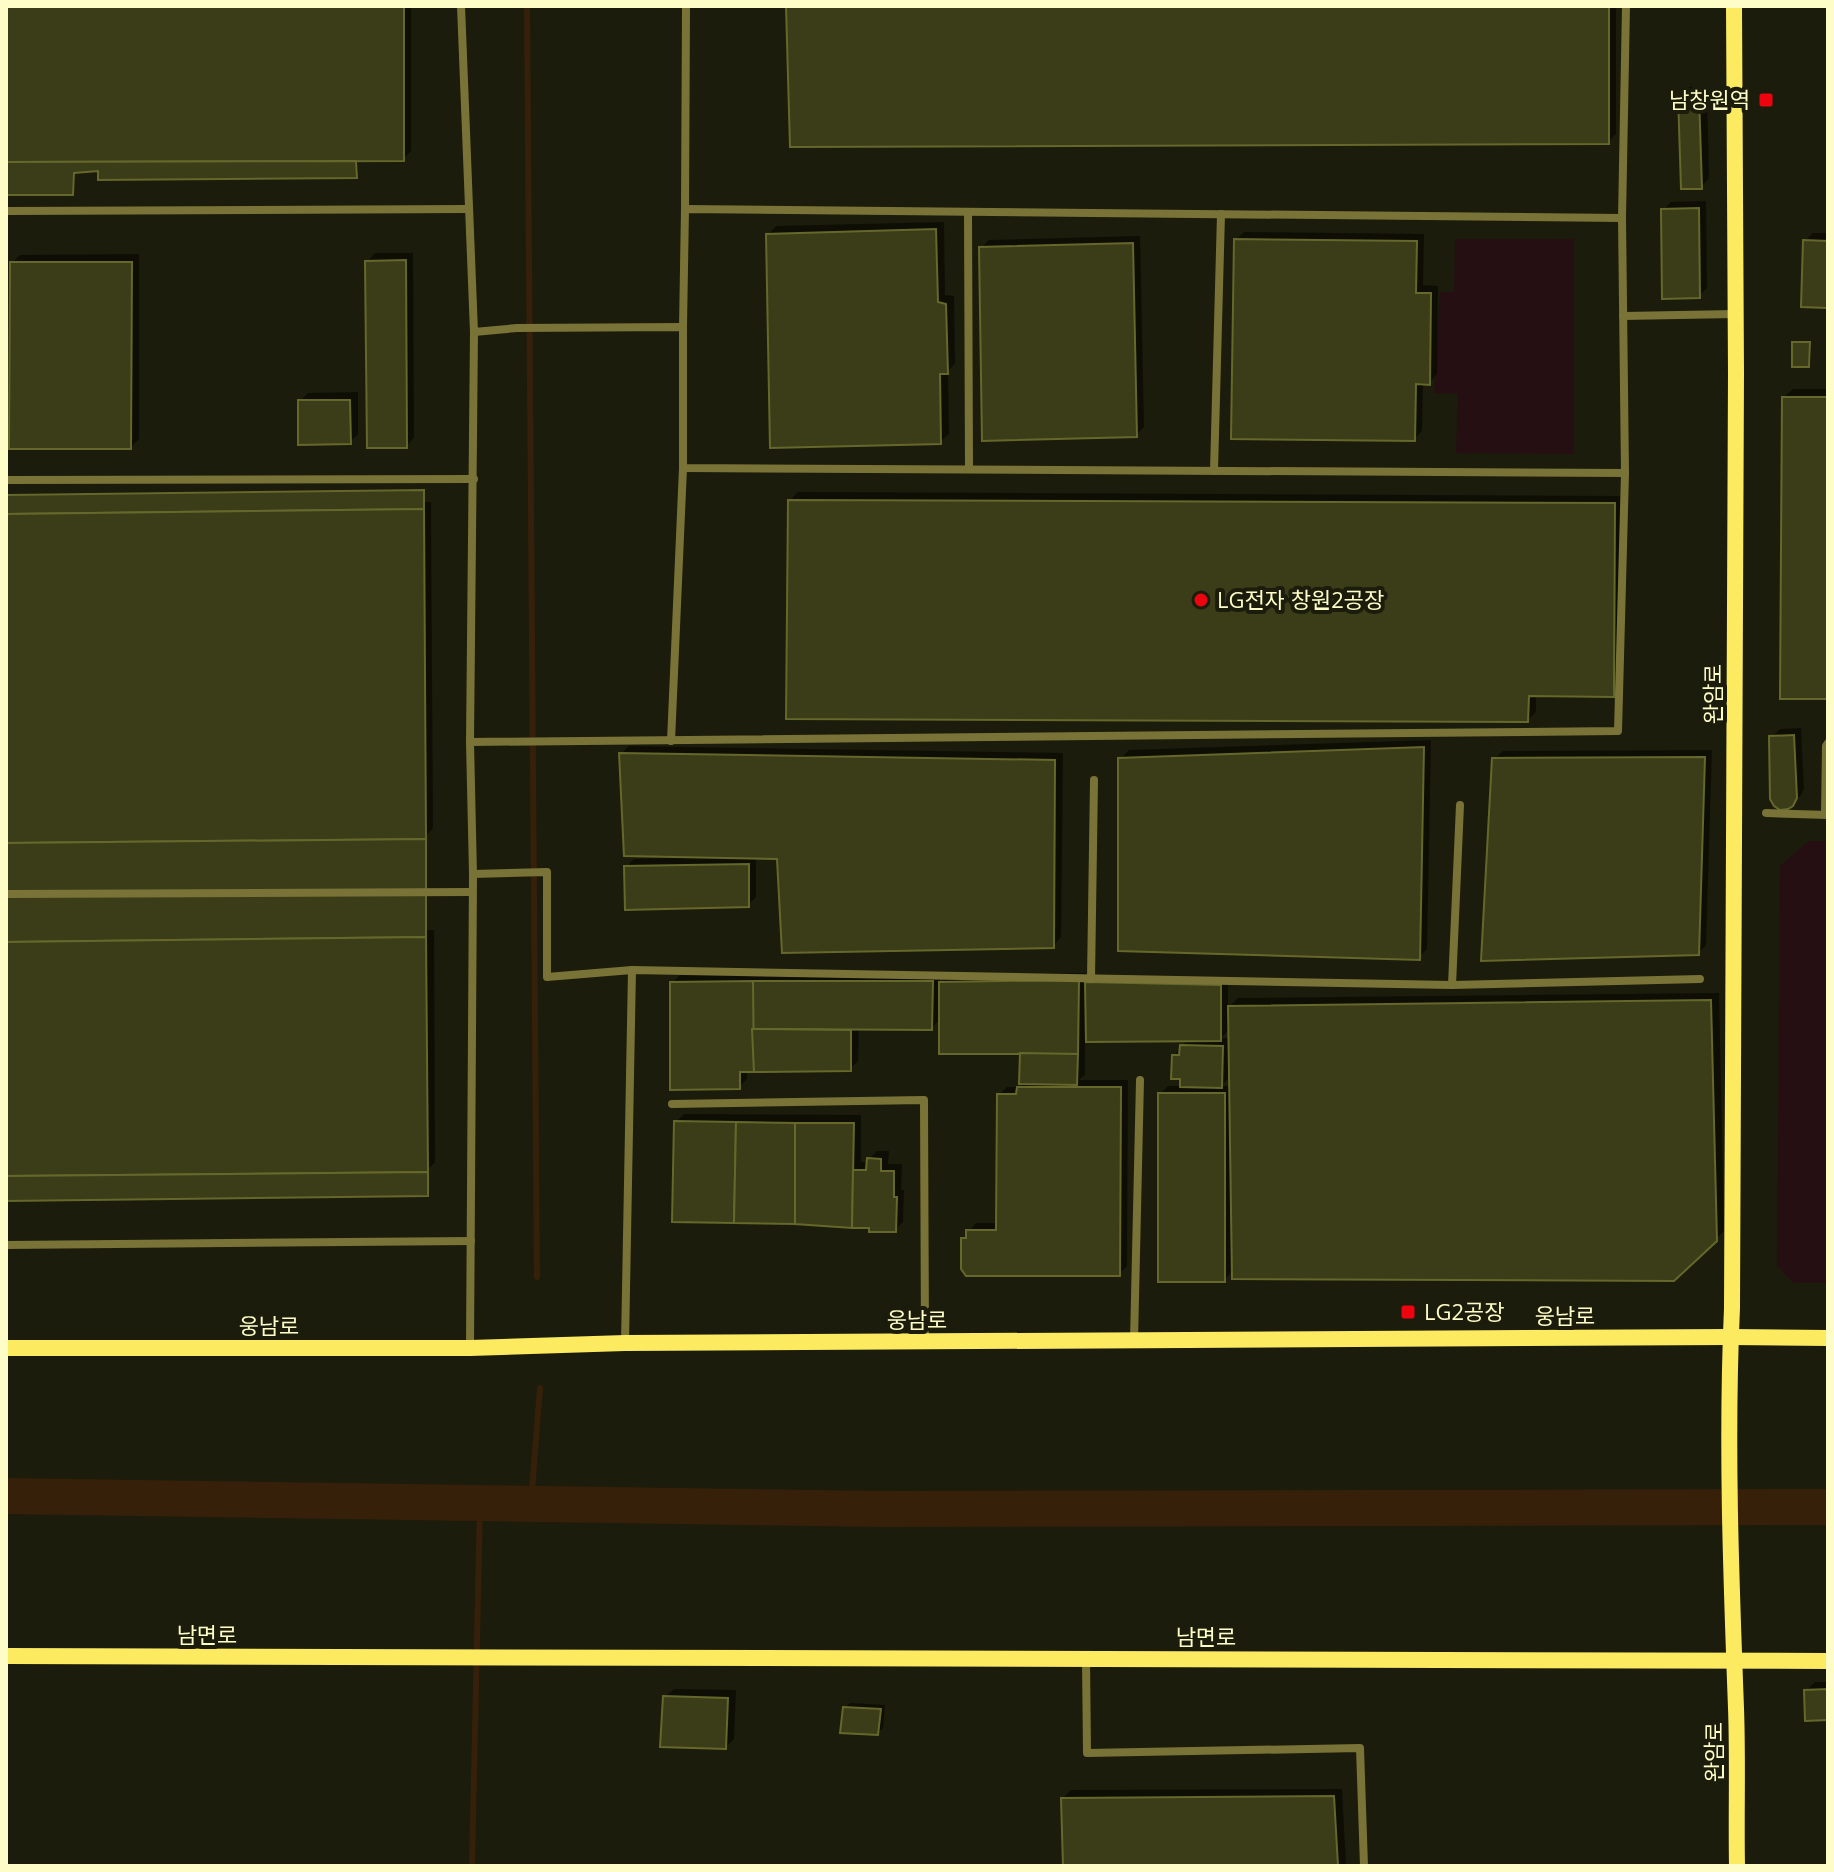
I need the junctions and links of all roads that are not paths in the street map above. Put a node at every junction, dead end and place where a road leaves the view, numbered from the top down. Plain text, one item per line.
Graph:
1 (461, 6) edge
2 (686, 6) edge
3 (1626, 6) edge
4 (1734, 6) edge
5 (468, 209) junction
6 (685, 209) junction
7 (6, 211) edge
8 (968, 212) junction
9 (1221, 214) junction
10 (1622, 218) junction
11 (1736, 314) junction
12 (1623, 316) junction
13 (683, 327) junction
14 (474, 332) junction
15 (683, 468) junction
16 (969, 468) junction
17 (1214, 471) junction
18 (1625, 473) junction
19 (474, 479) junction
20 (6, 480) edge
21 (671, 741) junction
22 (470, 742) junction
23 (1828, 743) edge
24 (1094, 780) dead end
25 (1460, 805) dead end
26 (1766, 813) dead end
27 (1826, 815) edge
28 (473, 874) junction
29 (472, 892) junction
30 (6, 894) edge
31 (632, 970) junction
32 (1091, 979) junction
33 (1700, 979) dead end
34 (1452, 985) junction
35 (1140, 1080) dead end
36 (672, 1104) dead end
37 (471, 1241) junction
38 (6, 1245) edge
39 (1731, 1337) junction
40 (1828, 1338) edge
41 (1134, 1341) junction
42 (925, 1342) junction
43 (625, 1343) junction
44 (6, 1348) edge
45 (470, 1348) junction
46 (6, 1656) edge
47 (1086, 1659) junction
48 (1733, 1661) junction
49 (1828, 1661) edge
50 (1364, 1866) edge
51 (1737, 1866) edge

1 - 5 lane
2 - 6 lane
3 - 10 lane
4 - 11 street, 완암로
5 - 7 lane
5 - 14 lane
6 - 8 lane
6 - 13 lane
8 - 9 lane
8 - 16 lane
9 - 10 lane
9 - 17 lane
10 - 12 lane
11 - 12 lane
11 - 39 street, 완암로
12 - 18 lane
13 - 14 lane
13 - 15 lane
14 - 19 lane
15 - 16 lane
15 - 21 lane
16 - 17 lane
17 - 18 lane
18 - 21 lane
19 - 20 lane
19 - 22 lane
21 - 22 lane
22 - 28 lane
23 - 27 lane
24 - 32 lane
25 - 34 lane
26 - 27 lane
28 - 29 lane
28 - 31 lane
29 - 30 lane
29 - 37 lane
31 - 32 lane
31 - 43 lane
32 - 34 lane
33 - 34 lane
35 - 41 lane
36 - 42 lane
37 - 38 lane
37 - 45 lane
39 - 40 street, 웅남로
39 - 41 street, 웅남로
39 - 48 street, 완암로
41 - 42 street, 웅남로
42 - 43 street, 웅남로
43 - 45 street, 웅남로
44 - 45 street, 웅남로
46 - 47 street, 남면로
47 - 48 street, 남면로
47 - 50 lane
48 - 49 street, 남면로
48 - 51 street, 완암로

